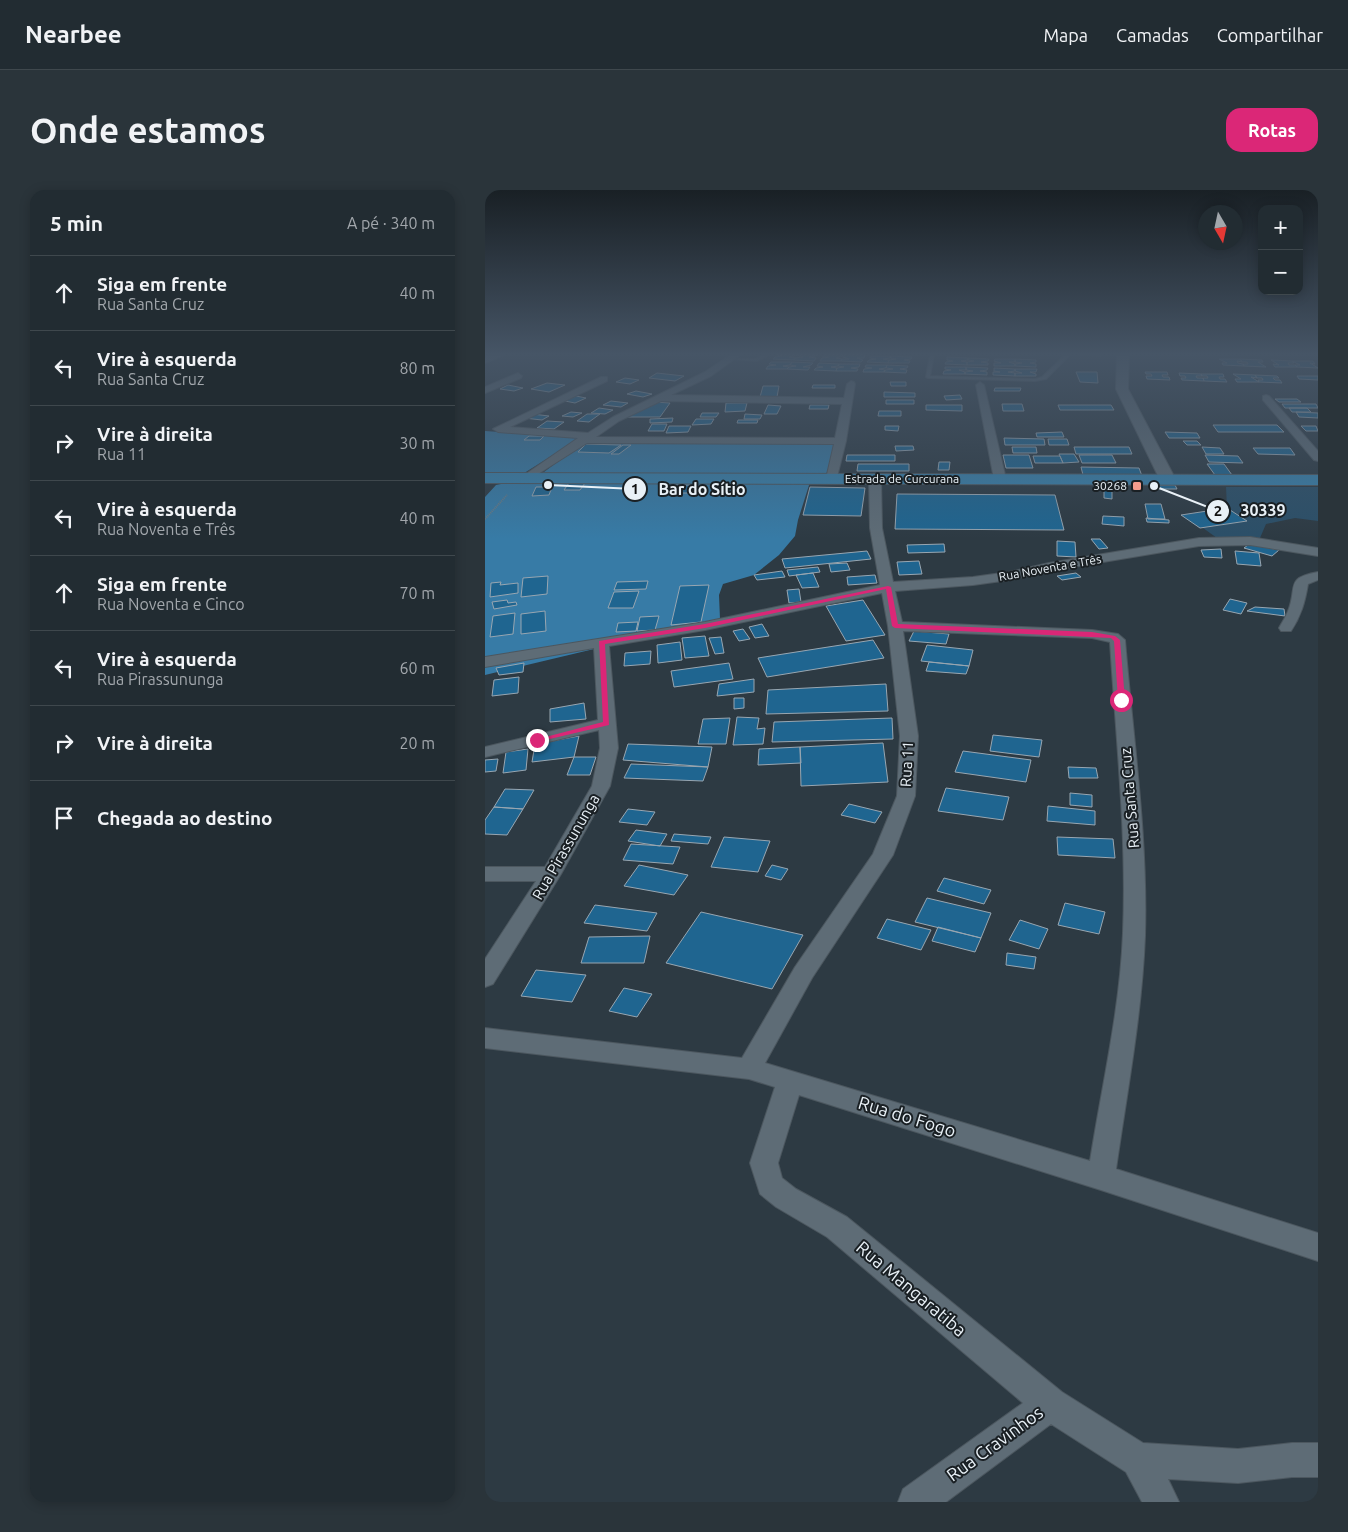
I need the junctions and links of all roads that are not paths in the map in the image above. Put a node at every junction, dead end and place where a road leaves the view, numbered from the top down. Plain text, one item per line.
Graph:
1 (523, 416) edge
2 (621, 416) edge
3 (845, 416) edge
4 (987, 416) edge
5 (1135, 416) edge
6 (1281, 416) edge
7 (485, 428) edge
8 (498, 428) junction
9 (586, 438) junction
10 (841, 441) junction
11 (1318, 458) edge
12 (485, 478) edge
13 (527, 478) junction
14 (832, 479) junction
15 (875, 479) junction
16 (1000, 479) junction
17 (1168, 480) junction
18 (1318, 480) edge
19 (1318, 552) edge
20 (1318, 576) edge
21 (888, 587) junction
22 (895, 626) junction
23 (1285, 628) dead end
24 (601, 642) junction
25 (485, 662) edge
26 (607, 723) junction
27 (485, 752) edge
28 (485, 874) edge
29 (551, 874) junction
30 (485, 978) edge
31 (485, 1038) edge
32 (749, 1070) junction
33 (791, 1080) junction
34 (1101, 1177) junction
35 (1318, 1247) edge
36 (1050, 1404) junction
37 (1138, 1460) junction
38 (1318, 1460) edge
39 (916, 1502) edge
40 (1161, 1502) edge

1 - 8 street
2 - 9 street
3 - 10 street
4 - 16 street
5 - 17 street
6 - 11 street
7 - 8 street
8 - 9 street
9 - 10 street
9 - 13 street
10 - 14 street
12 - 13 main road, Estrada de Curcurana
13 - 14 main road, Estrada de Curcurana
14 - 15 main road, Estrada de Curcurana
15 - 16 main road, Estrada de Curcurana
15 - 21 street, Rua 11
16 - 17 main road, Estrada de Curcurana
17 - 18 main road, Estrada de Curcurana
19 - 21 street, Rua Noventa e Três
20 - 23 street
21 - 22 street, Rua 11
21 - 24 street, Rua Noventa e Três
22 - 32 street, Rua 11
22 - 34 street, Rua Santa Cruz
24 - 25 street, Rua Noventa e Três
24 - 26 street, Rua Pirassununga
26 - 27 street
26 - 29 street, Rua Pirassununga
28 - 29 street
29 - 30 street, Rua Pirassununga
31 - 32 street, Rua do Fogo
32 - 33 street, Rua do Fogo
33 - 34 street, Rua do Fogo
33 - 36 street, Rua Mangaratiba
34 - 35 street, Rua do Fogo
36 - 37 street, Rua Mangaratiba
36 - 39 street, Rua Cravinhos
37 - 38 street, Rua Mangaratiba
37 - 40 street, Rua Mangaratiba

